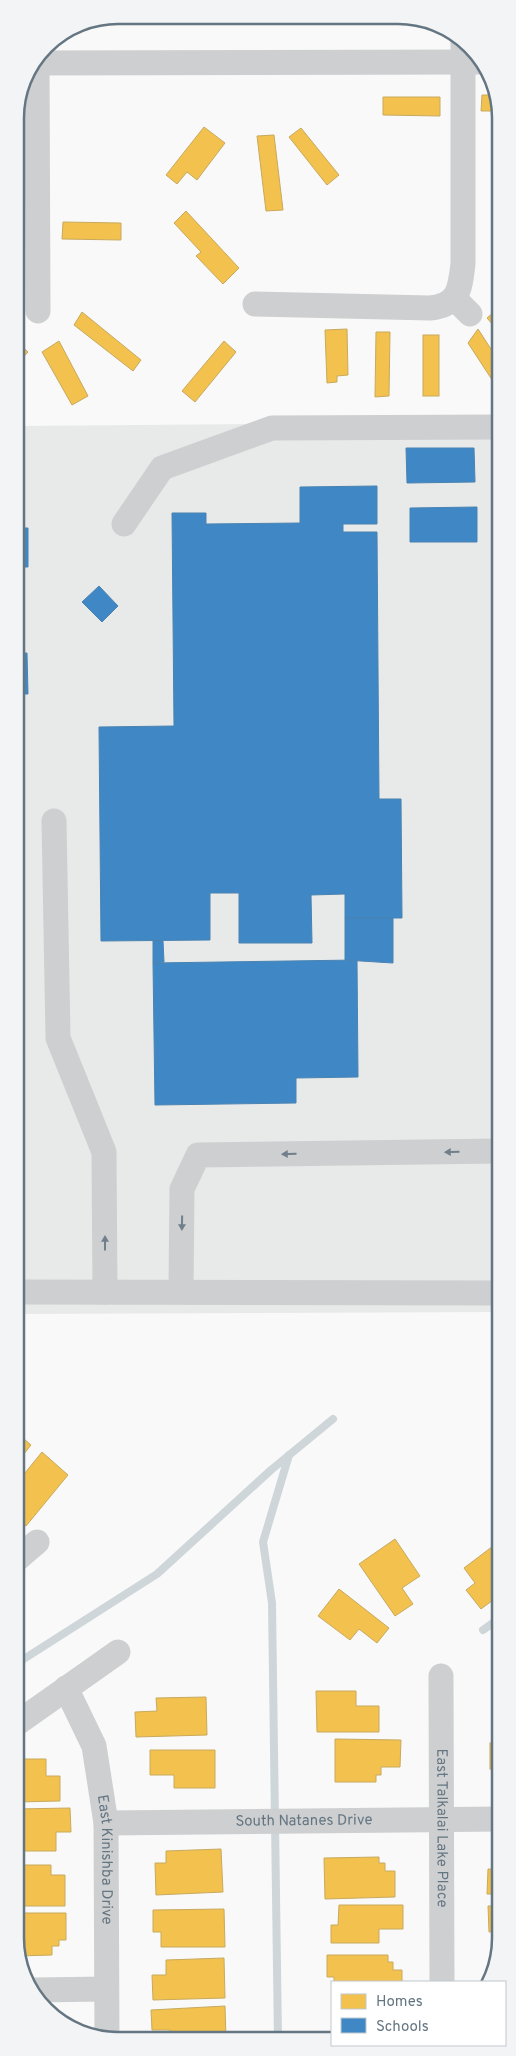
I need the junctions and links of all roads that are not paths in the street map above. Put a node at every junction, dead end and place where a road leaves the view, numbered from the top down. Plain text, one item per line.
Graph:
1 (469, 56) edge
2 (42, 61) edge
3 (35, 73) edge
4 (255, 304) dead end
5 (38, 311) dead end
6 (492, 427) edge
7 (124, 524) dead end
8 (54, 821) dead end
9 (492, 1151) edge
10 (24, 1292) edge
11 (105, 1292) junction
12 (181, 1292) junction
13 (492, 1293) edge
14 (37, 1542) dead end
15 (24, 1553) edge
16 (118, 1652) dead end
17 (441, 1676) dead end
18 (66, 1688) junction
19 (24, 1718) edge
20 (441, 1820) junction
21 (492, 1820) edge
22 (106, 1823) junction
23 (442, 1981) edge
24 (106, 1989) junction
25 (39, 1990) edge
26 (106, 2031) edge

1 - 2 street
1 - 4 street
3 - 5 street
6 - 7 street
11 -> 8 street
9 -> 12 street
10 - 11 street
11 - 12 street
12 - 13 street
14 - 15 street
16 - 18 street
17 - 20 street, East Talkalai Lake Place
18 - 19 street
18 - 22 street, East Kinishba Drive
20 - 21 street, South Natanes Drive
20 - 22 street, South Natanes Drive
20 - 23 street, East Talkalai Lake Place
22 - 24 street, East Kinishba Drive
24 - 25 street
24 - 26 street, East Kinishba Drive

